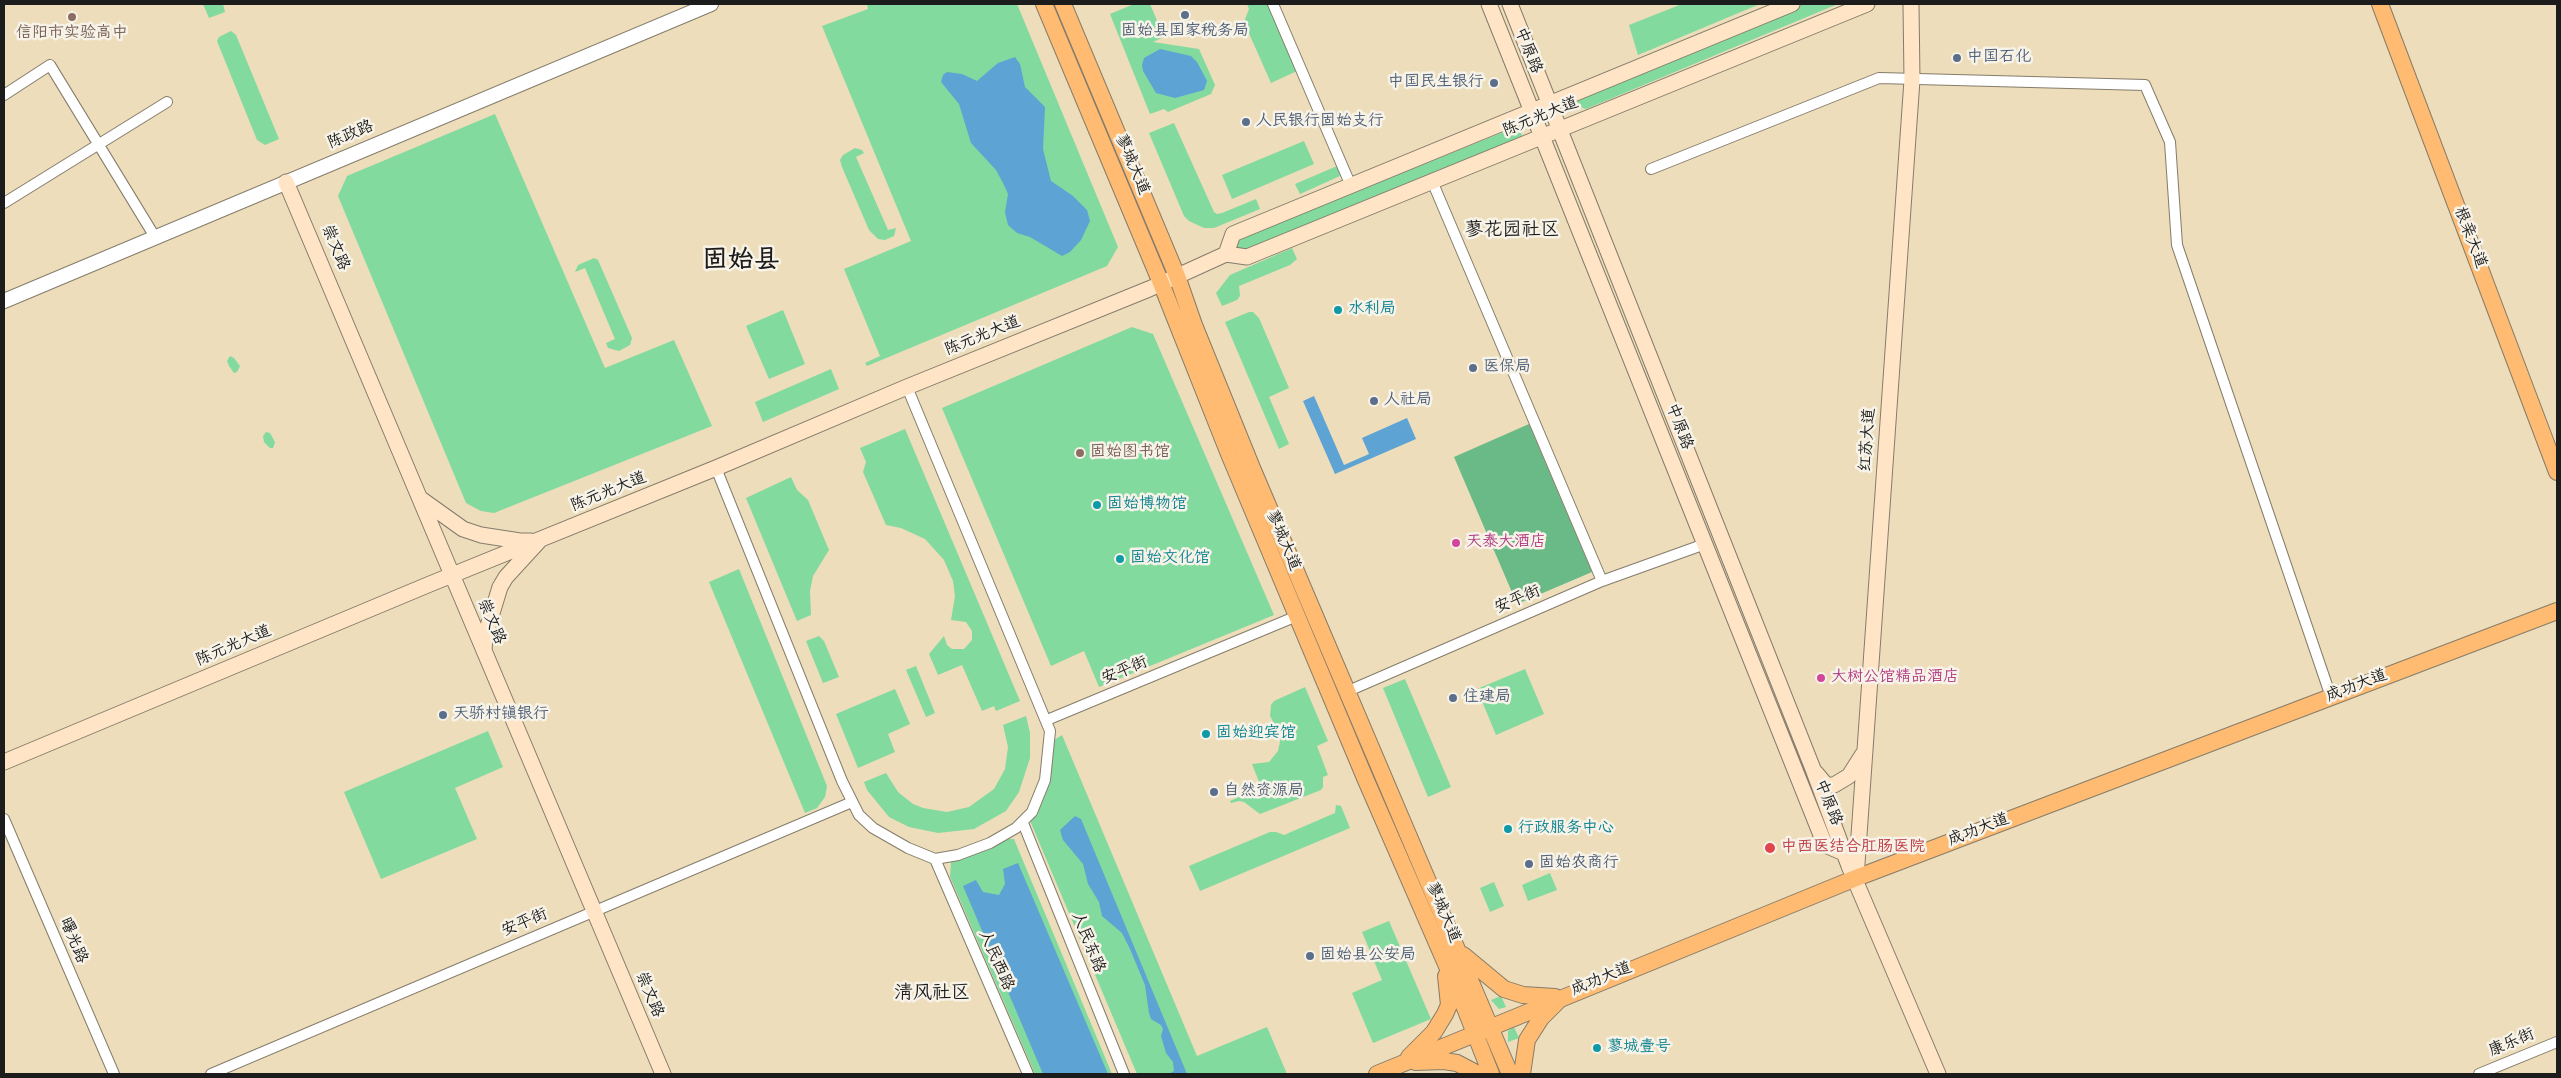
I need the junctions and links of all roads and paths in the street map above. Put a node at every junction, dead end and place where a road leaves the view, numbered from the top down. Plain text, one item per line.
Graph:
1 (711, 4) edge
2 (1044, 4) edge
3 (1063, 4) edge
4 (1273, 4) edge
5 (1489, 4) edge
6 (1510, 4) edge
7 (1792, 4) edge
8 (1866, 4) edge
9 (1911, 4) edge
10 (2380, 4) edge
11 (1912, 80) junction
12 (4, 95) edge
13 (167, 102) dead end
14 (1549, 105) junction
15 (1532, 112) junction
16 (1558, 130) junction
17 (1543, 137) junction
18 (98, 144) junction
19 (1651, 169) dead end
20 (1432, 181) junction
21 (286, 182) junction
22 (1351, 186) junction
23 (4, 203) edge
24 (156, 237) junction
25 (1226, 254) junction
26 (1177, 276) junction
27 (1161, 283) junction
28 (4, 301) edge
29 (907, 386) junction
30 (716, 468) junction
31 (2557, 472) edge
32 (421, 499) junction
33 (540, 540) junction
34 (1705, 544) junction
35 (452, 576) junction
36 (1602, 581) junction
37 (2557, 611) edge
38 (1297, 616) junction
39 (484, 652) junction
40 (1346, 692) junction
41 (2331, 697) junction
42 (1047, 720) junction
43 (1865, 751) junction
44 (4, 762) edge
45 (1813, 769) junction
46 (852, 802) junction
47 (4, 819) edge
48 (1022, 823) junction
49 (1844, 853) junction
50 (935, 859) junction
51 (1856, 878) junction
52 (594, 912) junction
53 (1450, 953) junction
54 (1562, 997) junction
55 (1482, 1029) junction
56 (2557, 1042) edge
57 (1400, 1064) junction
58 (114, 1074) edge
59 (211, 1074) edge
60 (663, 1074) edge
61 (1028, 1074) edge
62 (1124, 1074) edge
63 (1377, 1074) edge
64 (1478, 1074) edge
65 (1491, 1074) edge
66 (1510, 1074) edge
67 (1522, 1074) edge
68 (1938, 1074) edge
69 (2479, 1074) edge

1 - 21 street, 陈政路
2 - 27 main road, 蓼城大道
3 - 26 main road, 蓼城大道
4 - 22 street
5 - 15 main road, 中原路
6 - 14 main road, 中原路
7 - 14 main road, 陈元光大道
8 - 16 main road, 陈元光大道
9 - 11 main road, 红苏大道
10 - 31 main road, 根亲大道
11 - 19 street
11 - 41 street
11 - 43 main road, 红苏大道
12 - 18 street
13 - 18 street
14 - 15 main road, 陈元光大道
14 - 16 main road, 中原路
15 - 17 main road, 中原路
15 - 22 main road, 陈元光大道
16 - 17 main road, 陈元光大道
16 - 45 main road, 中原路
17 - 20 main road, 陈元光大道
17 - 34 main road, 中原路
18 - 23 street
18 - 24 street
20 - 25 main road, 陈元光大道
20 - 36 street
21 - 24 street, 陈政路
21 - 32 main road, 崇文路
22 - 25 main road, 陈元光大道
24 - 28 street, 陈政路
25 - 26 main road, 陈元光大道
26 - 27 main road, 陈元光大道
26 - 40 main road, 蓼城大道
27 - 29 main road, 陈元光大道
27 - 38 main road, 蓼城大道
29 - 30 main road, 陈元光大道
29 - 42 street
30 - 33 main road, 陈元光大道
30 - 46 street
32 - 33 main road
32 - 35 main road, 崇文路
33 - 35 main road, 陈元光大道
33 - 39 main road
34 - 36 street, 安平街
34 - 49 main road, 中原路
35 - 39 main road, 崇文路
35 - 44 main road, 陈元光大道
36 - 40 street, 安平街
37 - 41 main road, 成功大道
38 - 42 street, 安平街
38 - 53 main road, 蓼城大道
39 - 52 main road, 崇文路
40 - 53 main road, 蓼城大道
41 - 51 main road, 成功大道
42 - 48 street
43 - 45 main road
43 - 51 main road, 红苏大道
45 - 49 main road, 中原路
46 - 50 street
46 - 52 street, 安平街
47 - 58 street, 曙光路
48 - 50 street
48 - 62 street, 人民东路
49 - 51 main road, 中原路
50 - 61 street, 人民西路
51 - 54 main road, 成功大道
51 - 68 main road, 中原路
52 - 59 street, 安平街
52 - 60 main road, 崇文路
53 - 54 main road
53 - 55 main road, 蓼城大道
53 - 57 main road
54 - 55 main road, 成功大道
54 - 67 main road
55 - 57 main road, 成功大道
55 - 65 main road, 蓼城大道
55 - 66 main road, 蓼城大道
56 - 69 street, 康乐街
57 - 63 main road, 成功大道
57 - 64 main road

